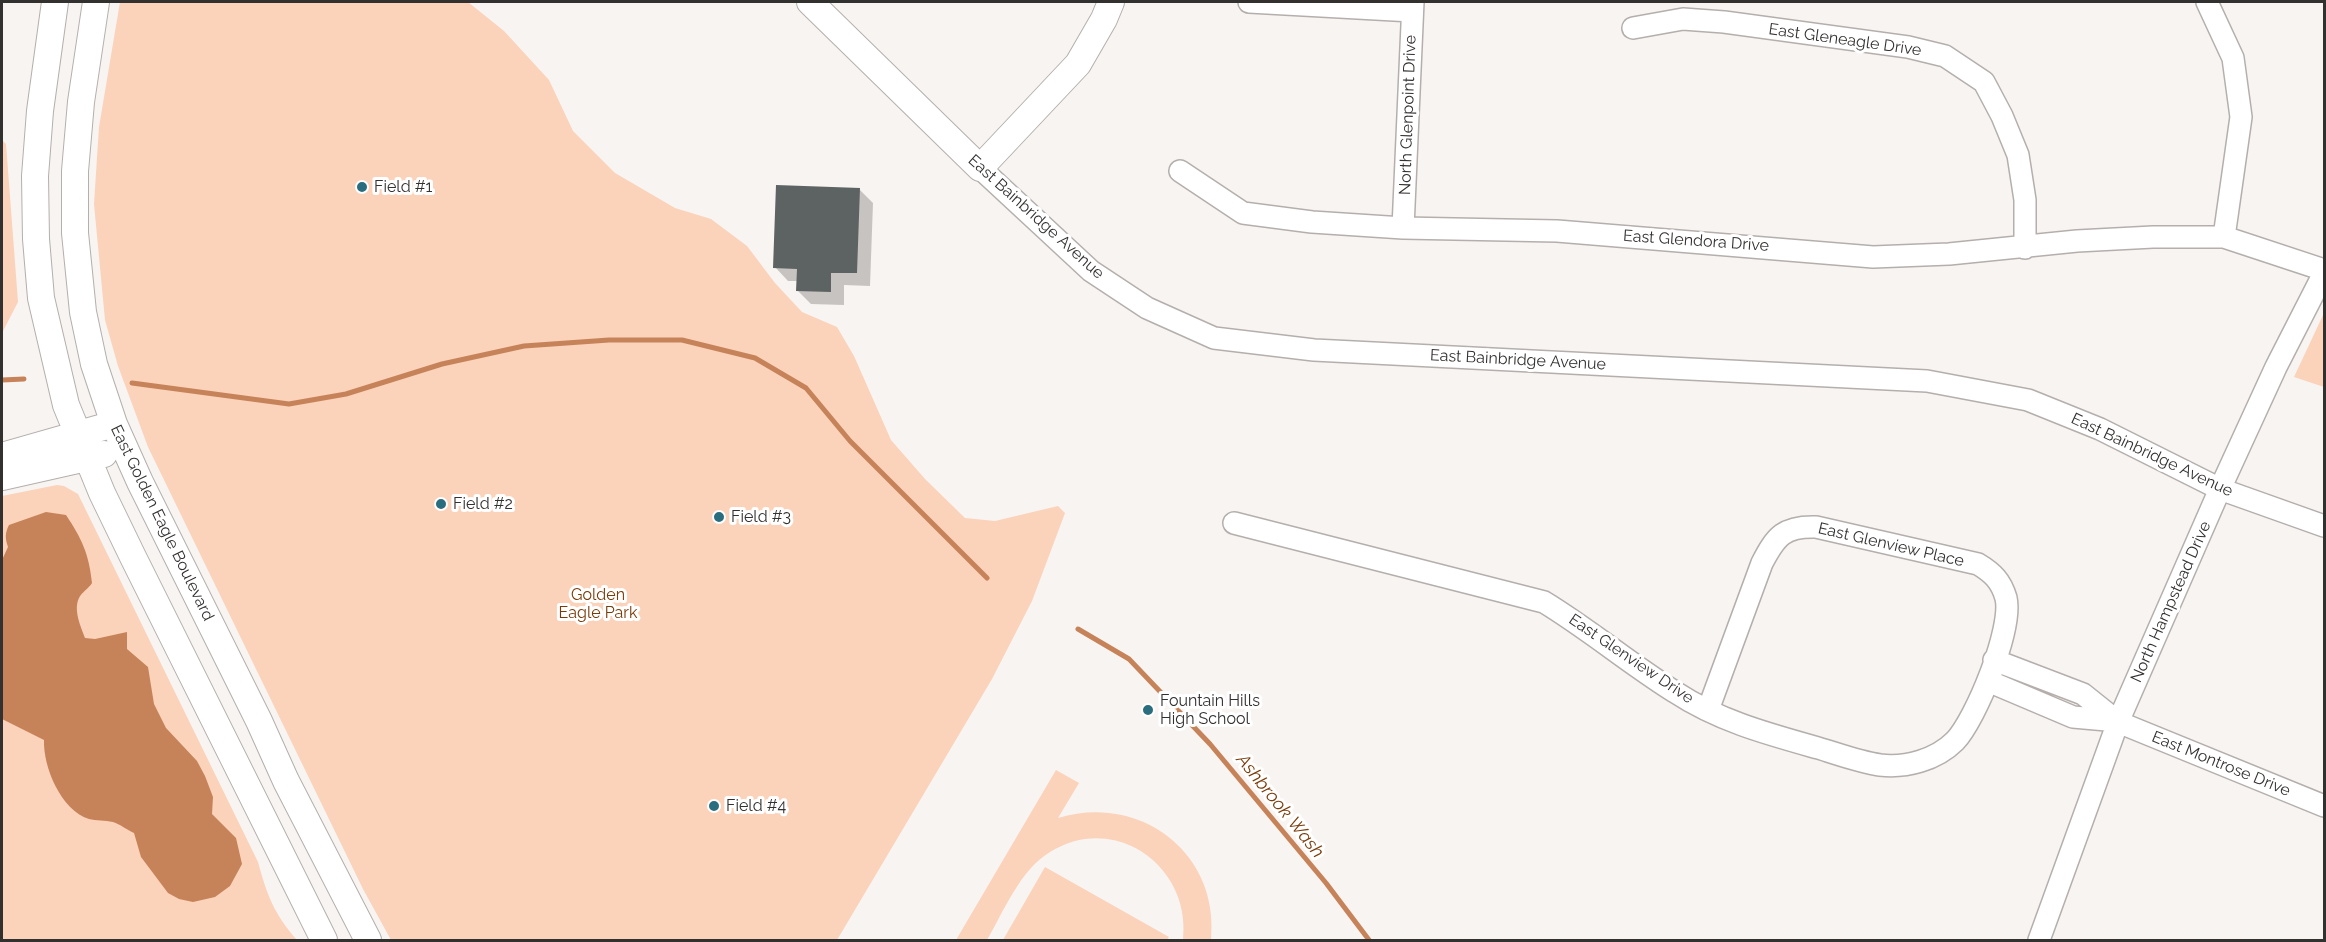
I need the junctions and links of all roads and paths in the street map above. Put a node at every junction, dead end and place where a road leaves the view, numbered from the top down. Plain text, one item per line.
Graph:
1 (55, 2) edge
2 (96, 2) edge
3 (810, 2) edge
4 (1111, 2) edge
5 (1249, 2) edge
6 (2207, 2) edge
7 (1412, 6) edge
8 (1633, 27) dead end
9 (980, 168) junction
10 (1180, 171) dead end
11 (1403, 228) junction
12 (2224, 237) junction
13 (2025, 248) junction
14 (2325, 271) edge
15 (114, 424) junction
16 (78, 435) junction
17 (125, 448) junction
18 (2, 456) edge
19 (88, 459) junction
20 (2, 477) edge
21 (2220, 489) junction
22 (1234, 523) dead end
23 (2325, 526) edge
24 (1994, 660) junction
25 (1988, 681) junction
26 (1708, 710) junction
27 (2118, 722) junction
28 (2325, 806) edge
29 (324, 940) edge
30 (369, 940) edge
31 (2039, 940) edge

1 - 16 street
2 - 15 street, East Golden Eagle Boulevard
3 - 9 street, East Bainbridge Avenue
4 - 9 street
5 - 7 street
6 - 12 street
7 - 11 street, North Glenpoint Drive
8 - 13 street, East Gleneagle Drive
9 - 21 street, East Bainbridge Avenue
10 - 11 street, East Glendora Drive
11 - 13 street, East Glendora Drive
12 - 13 street, East Glendora Drive
12 - 14 street, East Glendora Drive
14 - 21 street, North Hampstead Drive
15 - 16 street
15 - 17 street, East Golden Eagle Boulevard
16 - 18 street
16 - 19 street
17 - 19 street
17 - 30 street, East Golden Eagle Boulevard
19 - 20 street
19 - 29 street
21 - 23 street, East Bainbridge Avenue
21 - 27 street, North Hampstead Drive
22 - 26 street, East Glenview Drive
24 - 25 street, East Glenview Place
24 - 26 street, East Glenview Place
24 - 27 street
25 - 26 street, East Glenview Drive
25 - 27 street
27 - 28 street, East Montrose Drive
27 - 31 street, North Hampstead Drive

